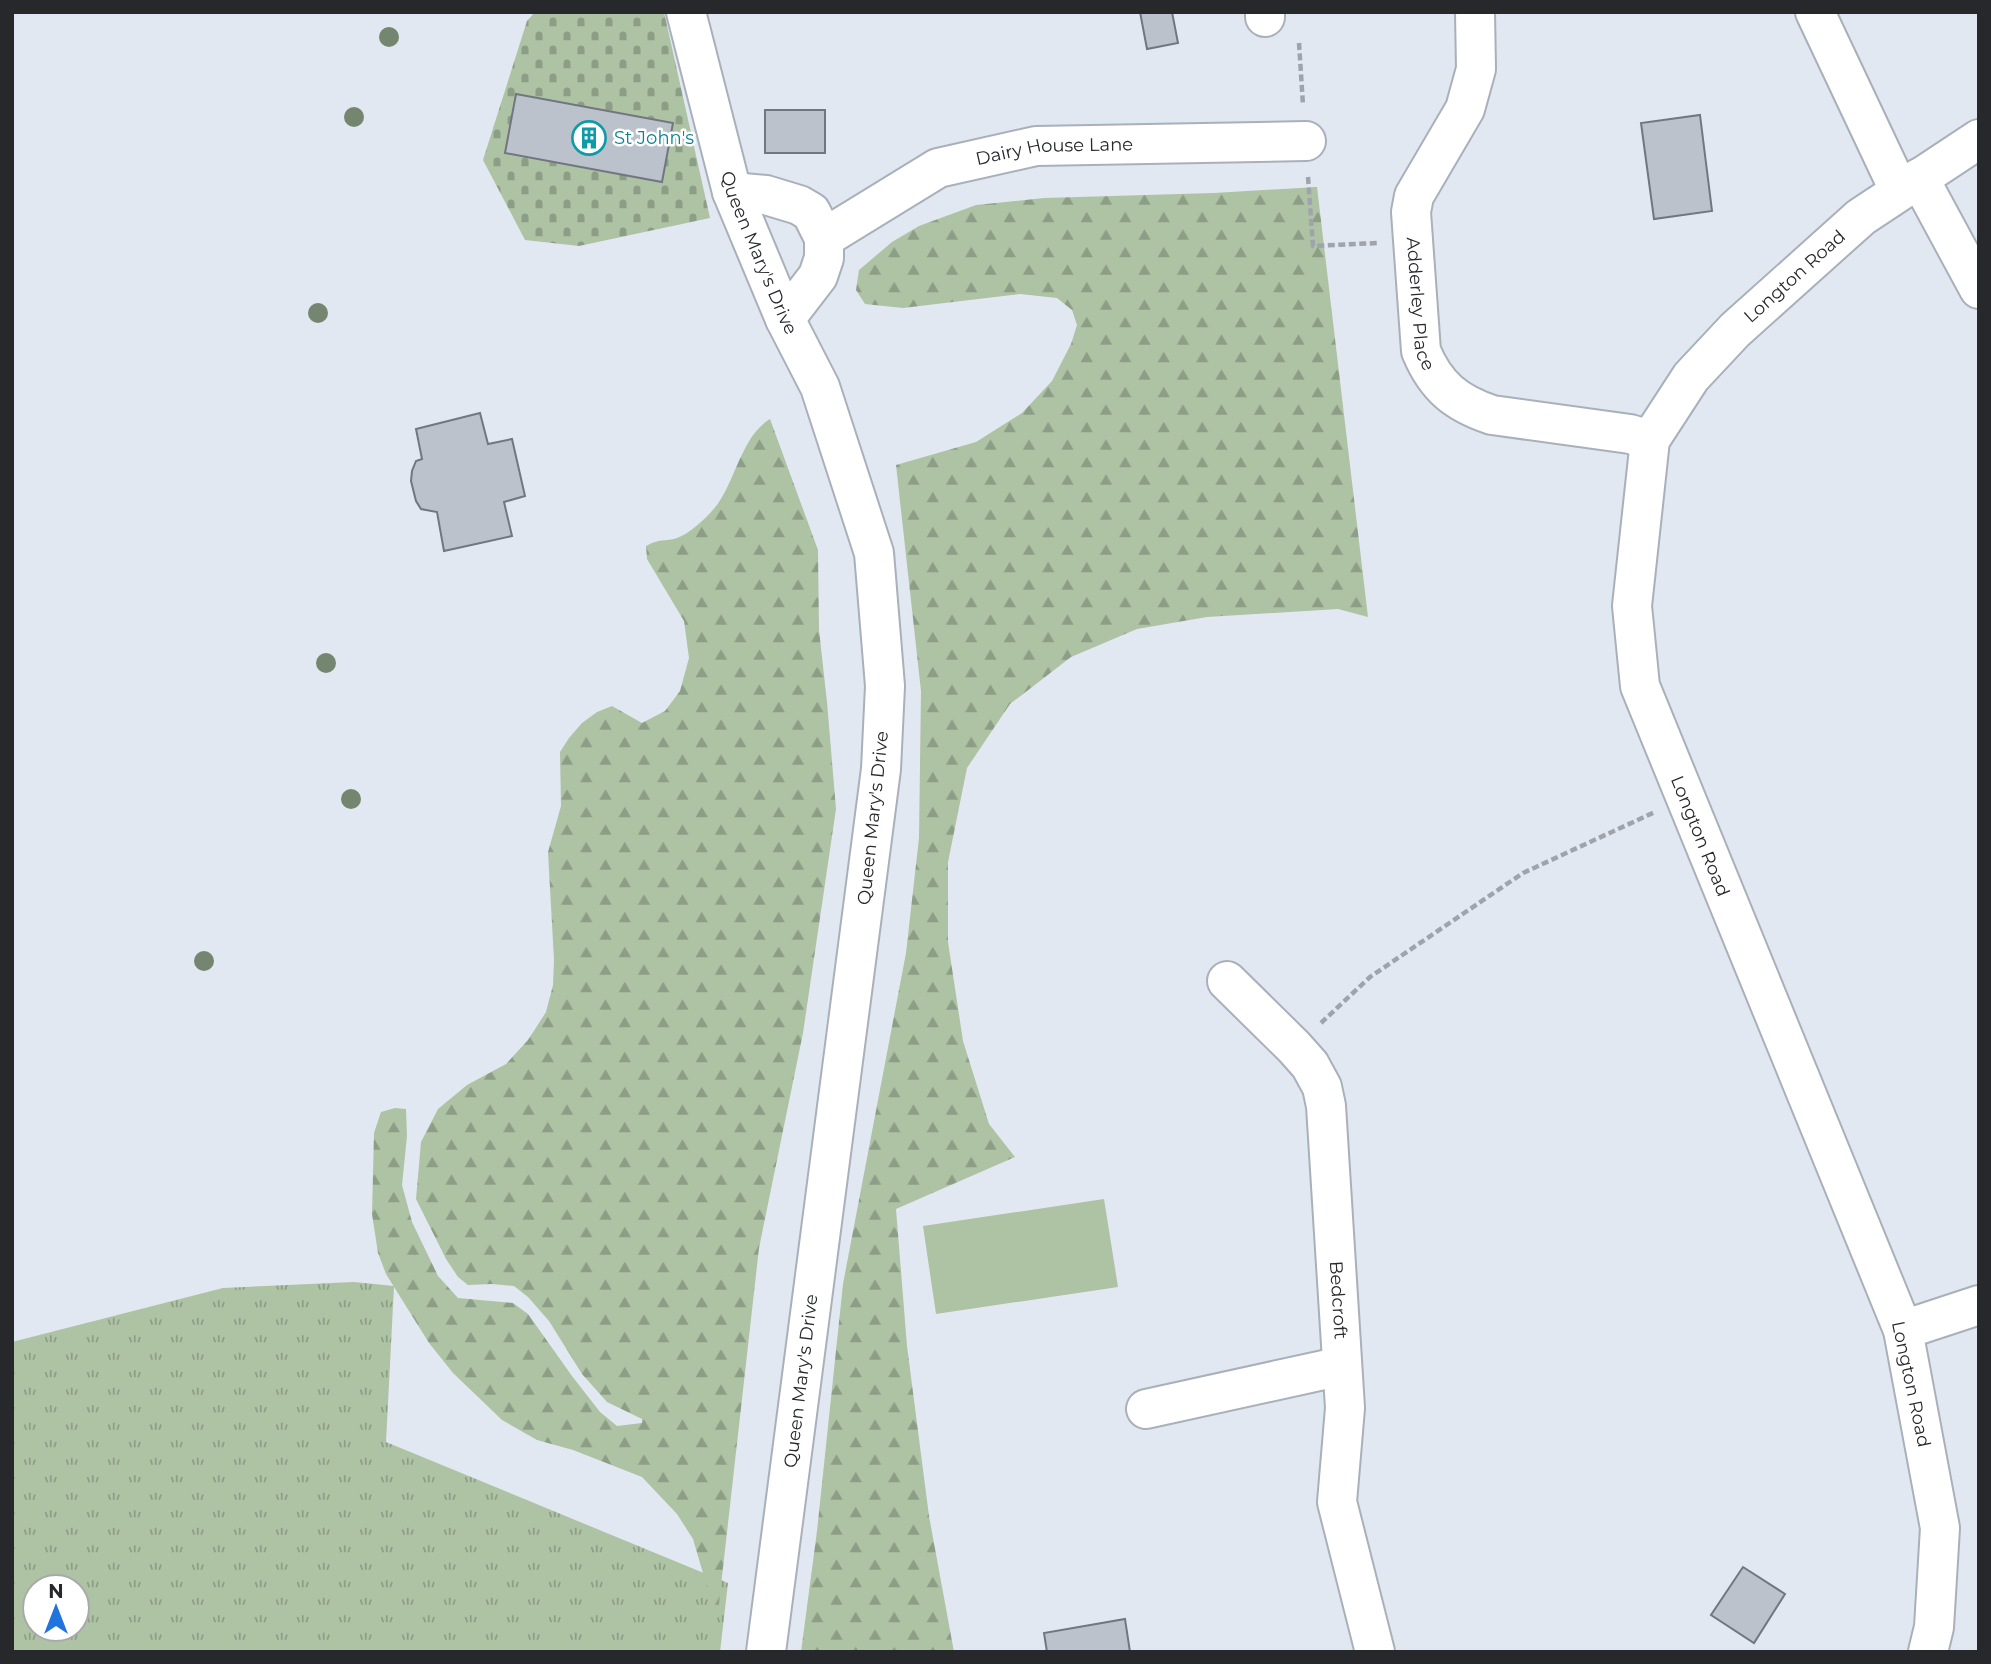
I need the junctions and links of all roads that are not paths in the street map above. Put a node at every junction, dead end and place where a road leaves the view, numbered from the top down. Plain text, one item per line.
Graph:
1 (686, 12) edge
2 (1475, 12) edge
3 (1815, 12) edge
4 (1979, 139) edge
5 (1306, 141) road end
6 (1909, 184) junction
7 (732, 192) junction
8 (824, 238) junction
9 (1979, 289) edge
10 (785, 319) junction
11 (1650, 440) junction
12 (1227, 981) dead end
13 (1979, 1305) edge
14 (1903, 1330) junction
15 (1342, 1366) junction
16 (1146, 1409) dead end
17 (766, 1652) edge
18 (1375, 1652) edge
19 (1928, 1652) edge

1 - 7 street, Queen Mary's Drive
2 - 11 street, Adderley Place
3 - 6 street
4 - 6 street, Longton Road
5 - 8 street, Dairy House Lane
6 - 9 street
6 - 11 street, Longton Road
7 - 8 street
7 - 10 street, Queen Mary's Drive
8 - 10 street
10 - 17 street, Queen Mary's Drive
11 - 14 street, Longton Road
12 - 15 street, Bedcroft
13 - 14 street
14 - 19 street, Longton Road
15 - 16 street
15 - 18 street, Bedcroft

